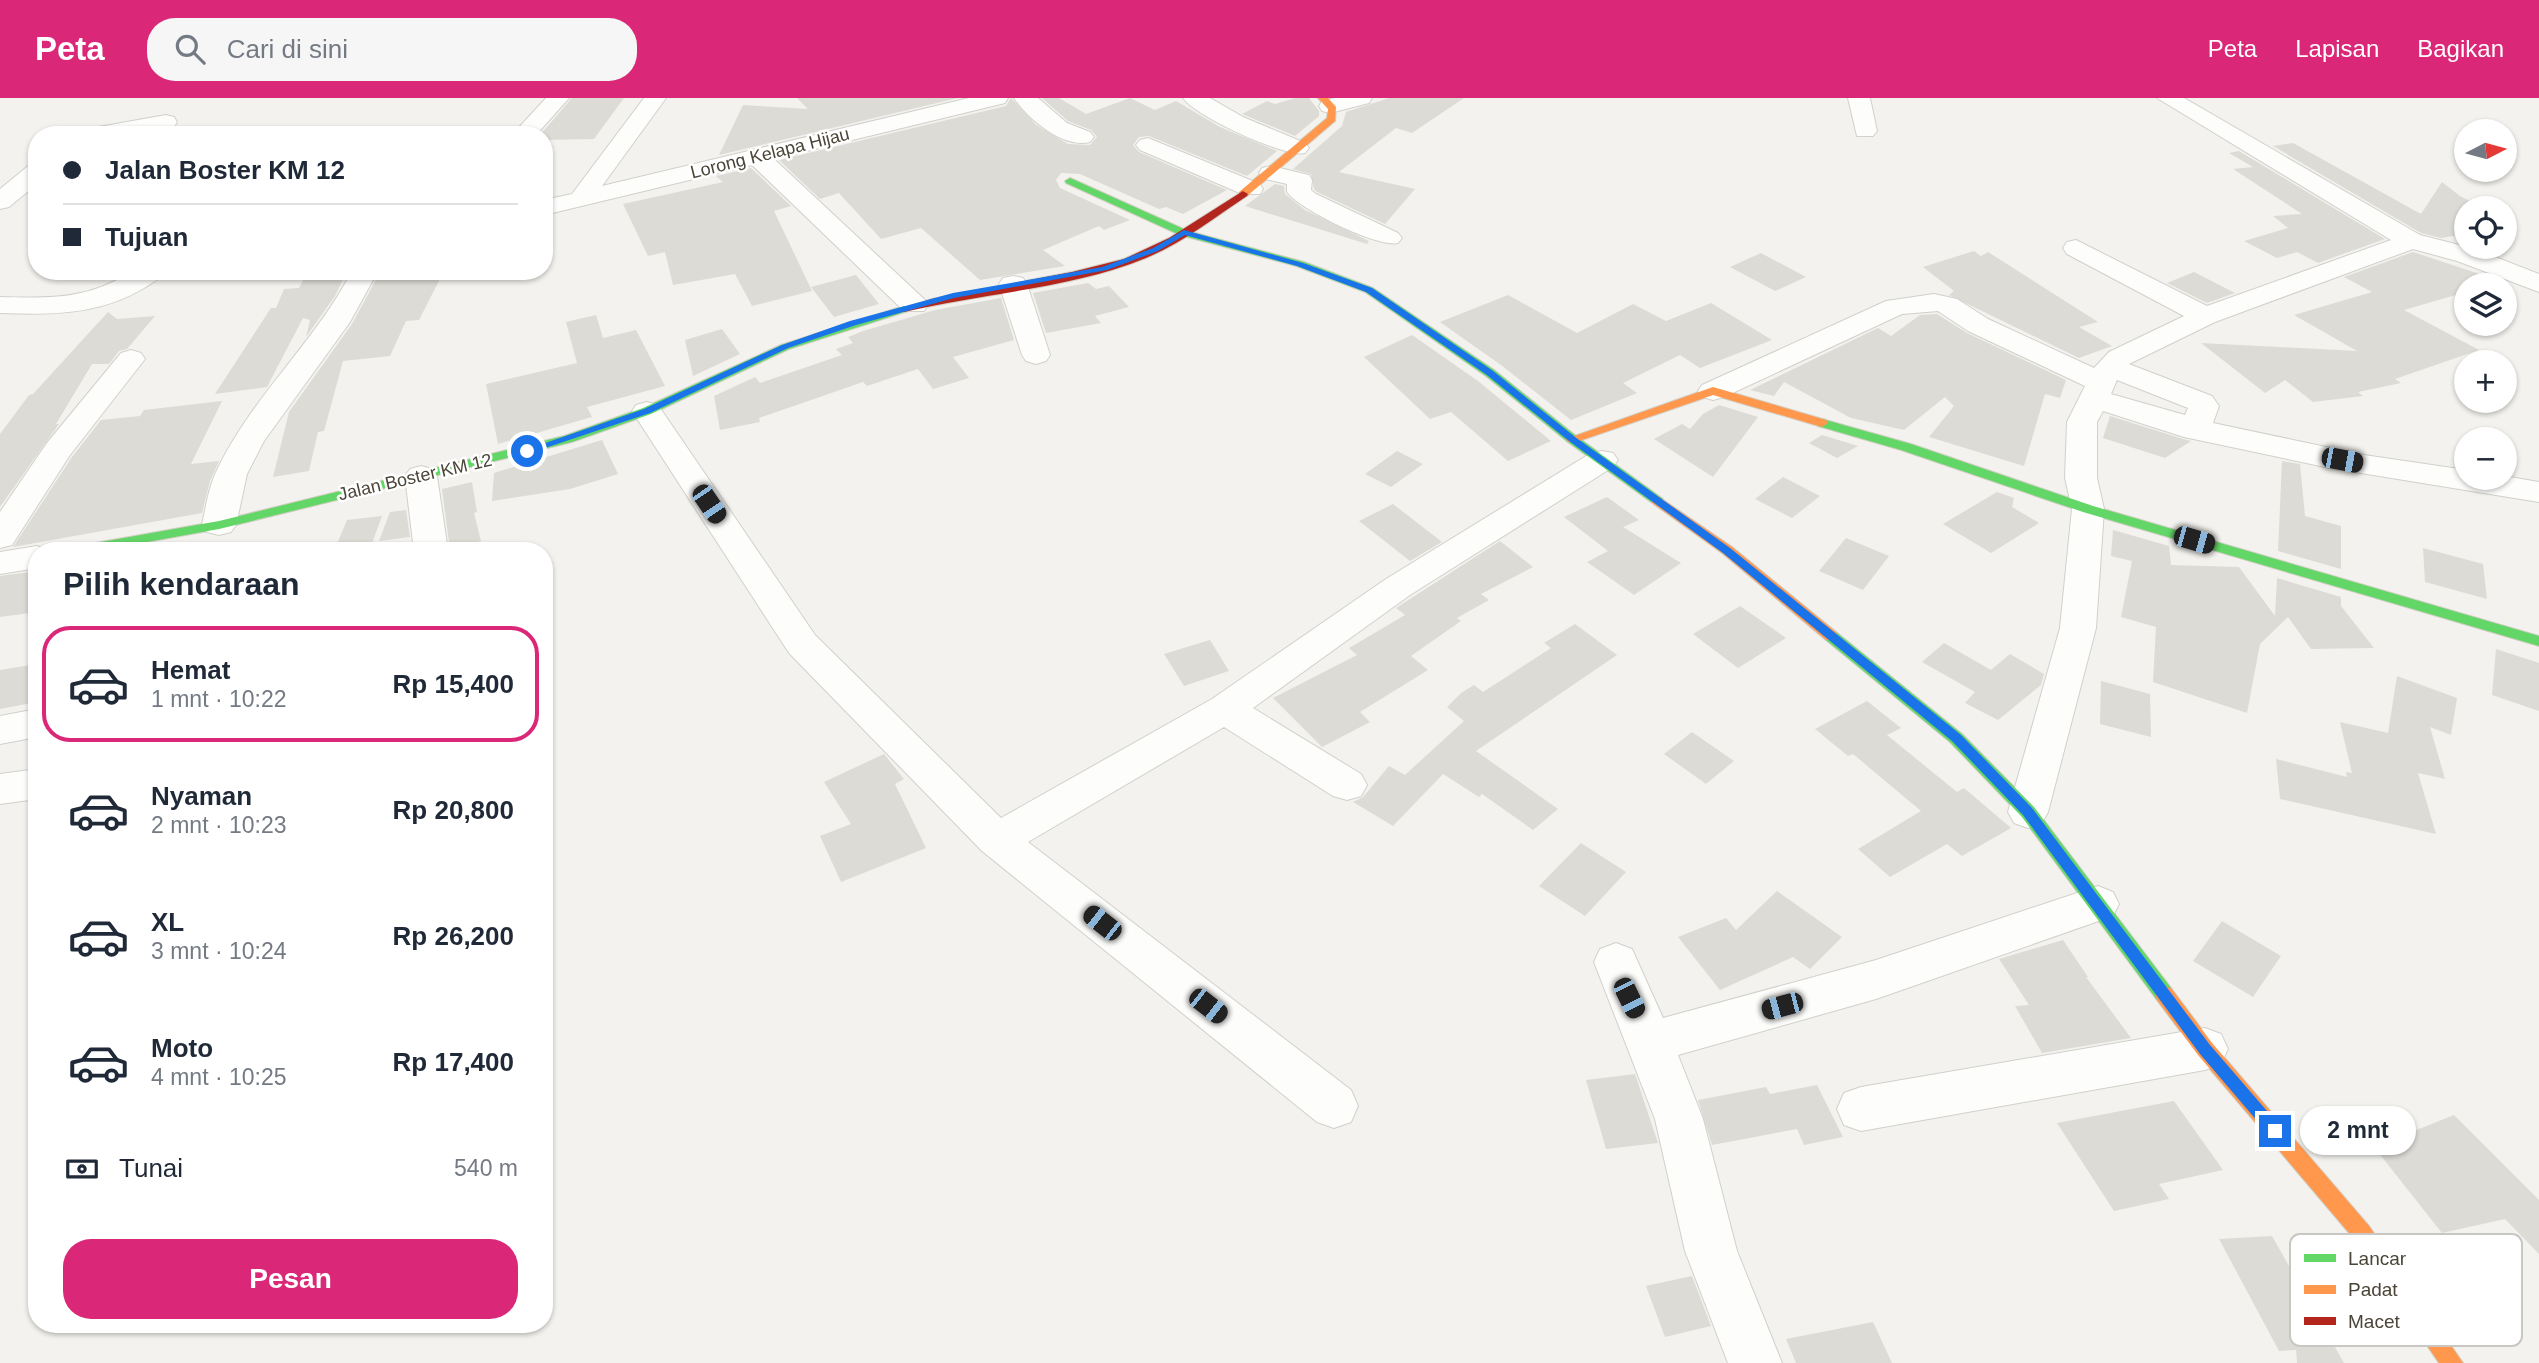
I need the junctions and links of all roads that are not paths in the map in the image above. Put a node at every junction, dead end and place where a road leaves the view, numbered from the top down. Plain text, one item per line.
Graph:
1 (558, 98) edge
2 (655, 98) edge
3 (997, 98) edge
4 (1026, 98) edge
5 (1194, 98) edge
6 (1361, 98) edge
7 (1859, 98) edge
8 (2168, 98) edge
9 (1327, 102) edge
10 (166, 122) dead end
11 (144, 126) edge
12 (532, 126) edge
13 (1865, 131) dead end
14 (1082, 137) dead end
15 (1148, 145) dead end
16 (1297, 148) junction
17 (757, 156) junction
18 (1271, 173) junction
19 (28, 179) edge
20 (1070, 181) dead end
21 (1251, 189) junction
22 (580, 200) junction
23 (0, 202) edge
24 (553, 206) edge
25 (1184, 233) junction
26 (1389, 238) dead end
27 (2411, 241) junction
28 (2076, 248) dead end
29 (138, 280) edge
30 (360, 280) edge
31 (1013, 284) junction
32 (2539, 284) edge
33 (0, 304) edge
34 (914, 305) junction
35 (2204, 316) junction
36 (1036, 355) dead end
37 (131, 359) dead end
38 (2102, 383) junction
39 (1713, 391) junction
40 (647, 411) junction
41 (1572, 439) junction
42 (1602, 460) junction
43 (421, 476) junction
44 (2539, 492) edge
45 (2088, 509) junction
46 (219, 524) junction
47 (122, 542) edge
48 (429, 542) edge
49 (13, 555) edge
50 (0, 594) edge
51 (2539, 641) edge
52 (1225, 709) junction
53 (28, 725) edge
54 (0, 730) edge
55 (28, 785) edge
56 (1347, 785) dead end
57 (0, 789) edge
58 (2028, 812) junction
59 (997, 840) junction
60 (2098, 904) junction
61 (1615, 962) dead end
62 (1650, 1042) junction
63 (2205, 1049) junction
64 (1334, 1106) dead end
65 (1860, 1109) dead end
66 (2363, 1234) edge
67 (2440, 1346) edge
68 (1755, 1363) edge
69 (2452, 1363) edge

1 - 12 street
2 - 22 street
3 - 17 street, Lorong Kelapa Hijau
4 - 14 street
5 - 16 street
6 - 9 street
7 - 13 street
8 - 27 street
9 - 16 street, Jalan Boster KM 12
10 - 11 street
15 - 21 street
16 - 18 street, Jalan Boster KM 12
17 - 22 street, Lorong Kelapa Hijau
17 - 34 street
18 - 21 street, Jalan Boster KM 12
18 - 26 street
19 - 23 street
20 - 25 street
21 - 25 street, Jalan Boster KM 12
22 - 24 street, Lorong Kelapa Hijau
25 - 31 street, Jalan Boster KM 12
25 - 41 street
27 - 32 street
27 - 35 street
28 - 35 street
29 - 33 street
30 - 46 street
31 - 34 street, Jalan Boster KM 12
31 - 36 street
34 - 40 street, Jalan Boster KM 12
35 - 38 street
37 - 49 street
38 - 39 street
38 - 44 street
38 - 45 street
39 - 41 street
39 - 45 street
40 - 43 street, Jalan Boster KM 12
40 - 59 street
41 - 42 street
42 - 52 street
42 - 58 street
43 - 46 street, Jalan Boster KM 12
43 - 48 street
45 - 51 street
45 - 58 street
46 - 47 street, Jalan Boster KM 12
49 - 50 street
52 - 56 street
52 - 59 street
53 - 54 street
55 - 57 street
58 - 60 street
59 - 64 street
60 - 62 street
60 - 63 street
61 - 62 street
62 - 68 street
63 - 65 street
63 - 66 street
67 - 69 street

